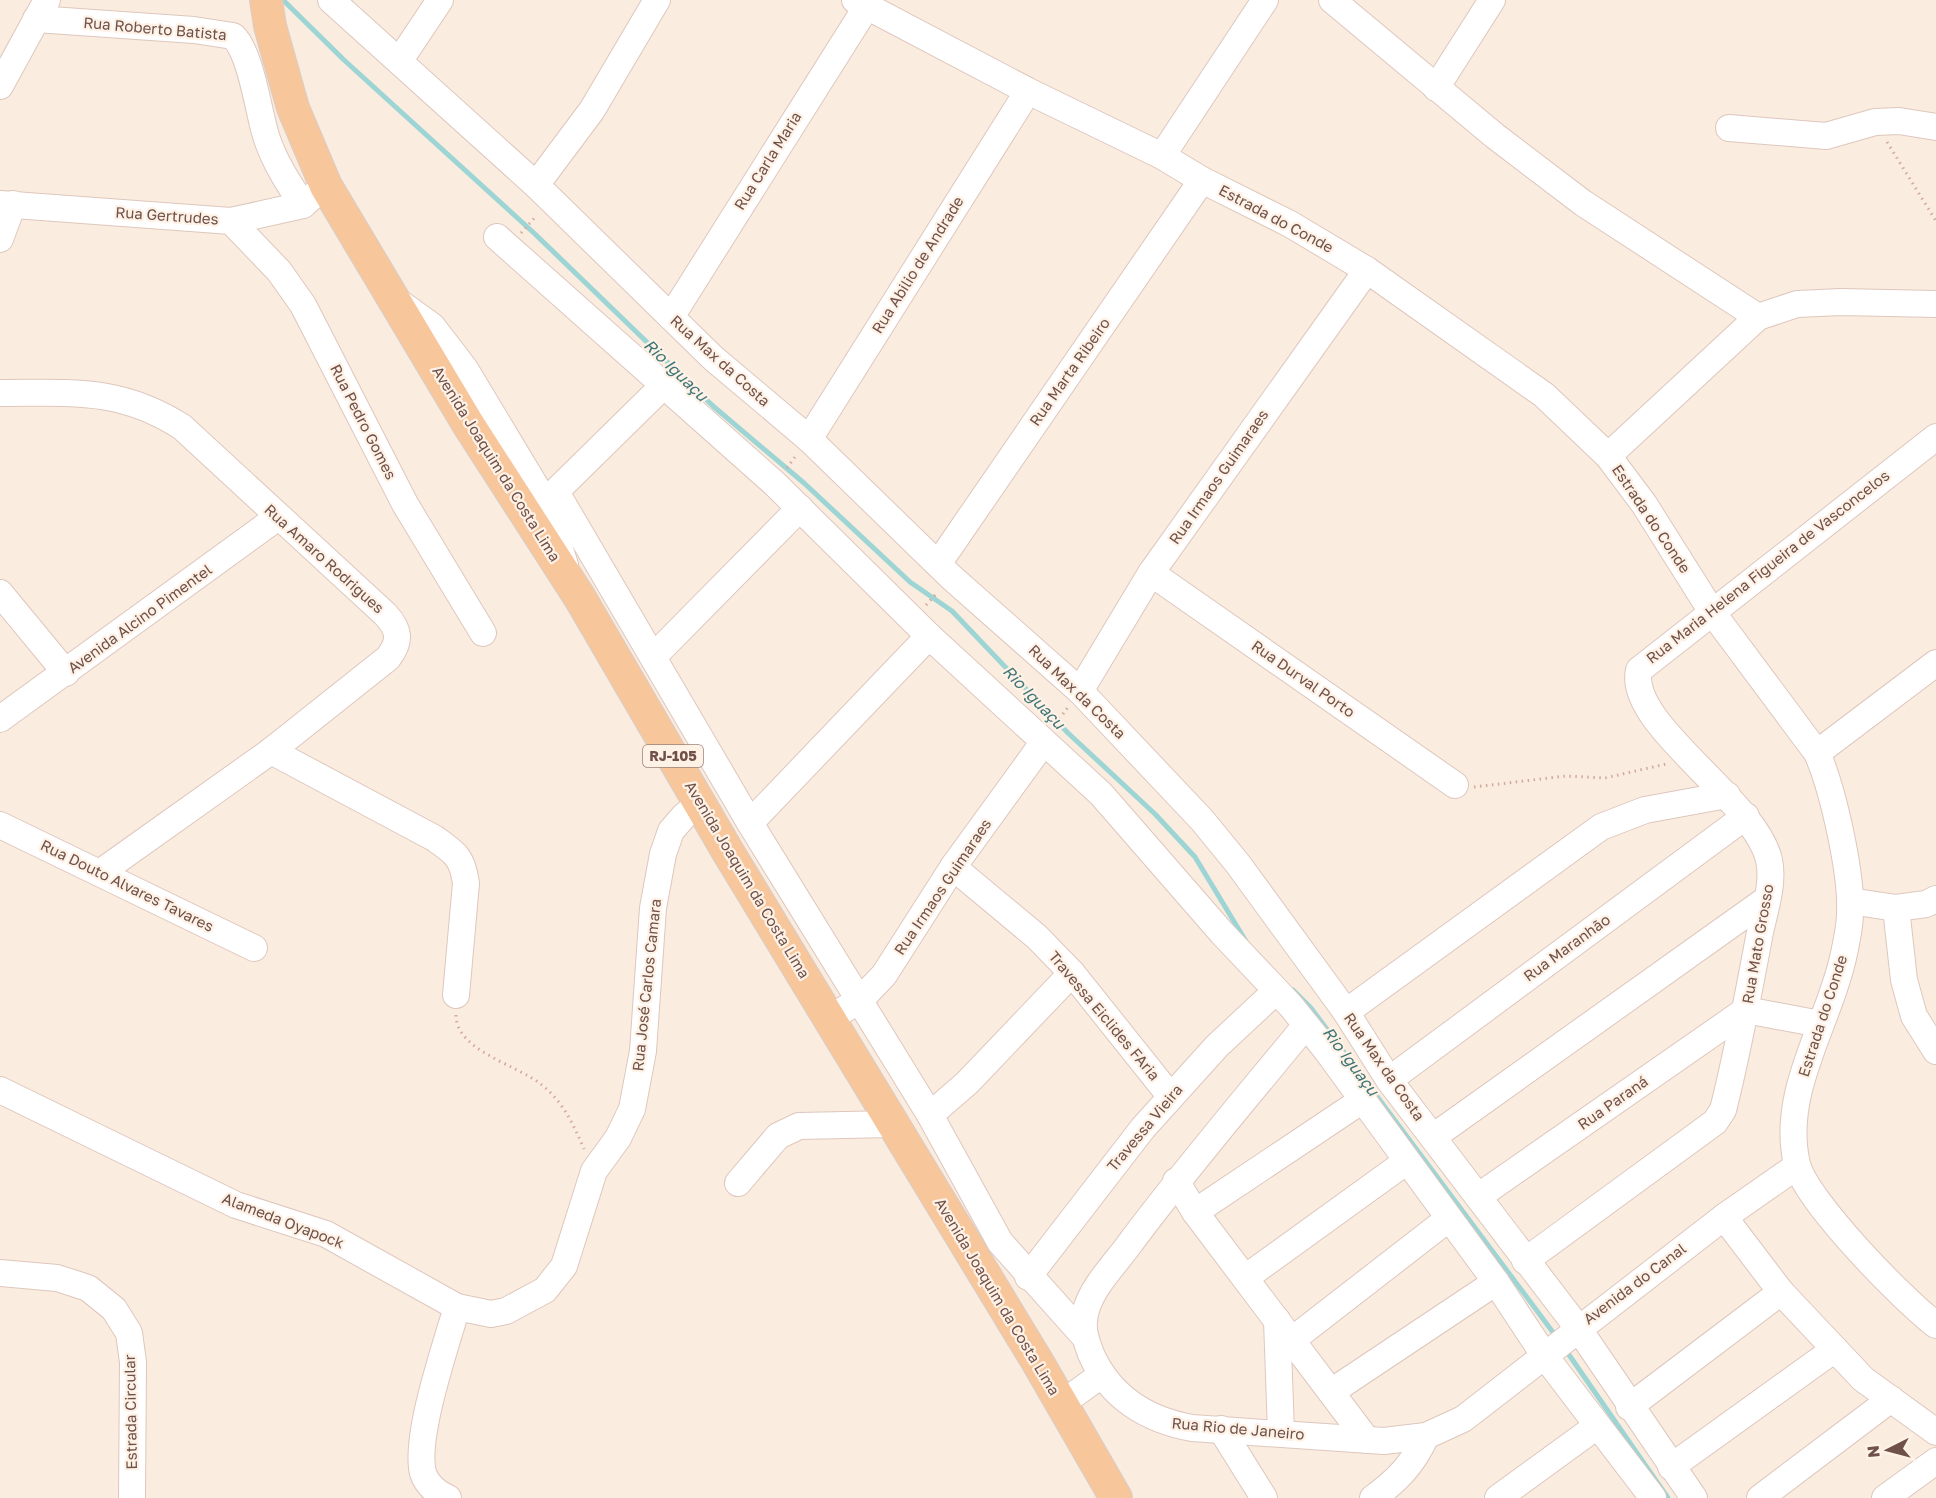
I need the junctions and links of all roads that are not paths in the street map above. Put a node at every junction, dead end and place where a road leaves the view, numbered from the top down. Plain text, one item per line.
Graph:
1 (266, 0) edge
2 (331, 0) edge
3 (440, 0) edge
4 (657, 0) edge
5 (1265, 0) edge
6 (1332, 0) edge
7 (1492, 0) edge
8 (861, 3) edge
9 (41, 10) edge
10 (400, 60) junction
11 (2, 76) edge
12 (1436, 88) junction
13 (1028, 91) junction
14 (1729, 128) dead end
15 (1936, 128) edge
16 (1162, 156) junction
17 (1202, 180) junction
18 (315, 195) junction
19 (539, 197) junction
20 (7, 204) edge
21 (231, 220) junction
22 (0, 238) edge
23 (506, 238) road end
24 (1367, 270) junction
25 (395, 300) junction
26 (1936, 304) edge
27 (670, 317) junction
28 (1758, 317) junction
29 (662, 387) junction
30 (0, 393) edge
31 (1936, 437) edge
32 (806, 442) junction
33 (1608, 456) junction
34 (550, 497) junction
35 (800, 508) junction
36 (278, 517) junction
37 (1151, 573) junction
38 (941, 574) junction
39 (567, 577) junction
40 (0, 593) edge
41 (1712, 612) junction
42 (483, 633) dead end
43 (929, 636) junction
44 (653, 657) junction
45 (1936, 663) edge
46 (66, 673) junction
47 (1077, 694) junction
48 (1651, 713) joint
49 (0, 719) edge
50 (1049, 735) junction
51 (272, 751) junction
52 (1817, 753) junction
53 (1455, 785) road end
54 (1727, 795) junction
55 (700, 803) junction
56 (1746, 816) junction
57 (750, 823) junction
58 (0, 825) edge
59 (952, 867) junction
60 (102, 872) junction
61 (1767, 899) junction
62 (1936, 899) edge
63 (1850, 901) junction
64 (1896, 908) junction
65 (254, 948) dead end
66 (1072, 973) junction
67 (1276, 991) junction
68 (456, 995) road end
69 (860, 1000) junction
70 (1746, 1010) junction
71 (1346, 1012) junction
72 (830, 1018) junction
73 (1820, 1024) junction
74 (1306, 1025) junction
75 (1936, 1051) edge
76 (898, 1065) junction
77 (1389, 1080) junction
78 (868, 1084) junction
79 (0, 1090) edge
80 (1171, 1097) junction
81 (1361, 1101) junction
82 (930, 1115) junction
83 (892, 1124) junction
84 (1433, 1137) junction
85 (1407, 1161) junction
86 (1797, 1166) junction
87 (594, 1171) joint
88 (1176, 1181) junction
89 (738, 1183) dead end
90 (1479, 1196) junction
91 (1196, 1212) junction
92 (1724, 1217) junction
93 (1448, 1219) junction
94 (1525, 1261) junction
95 (0, 1273) edge
96 (1028, 1277) junction
97 (1245, 1278) junction
98 (1496, 1282) junction
99 (1780, 1292) junction
100 (457, 1307) junction
101 (1936, 1325) edge
102 (1576, 1329) junction
103 (1285, 1330) junction
104 (1084, 1336) junction
105 (1835, 1349) junction
106 (1546, 1354) junction
107 (1100, 1376) junction
108 (1331, 1392) junction
109 (1890, 1399) junction
110 (1061, 1404) junction
111 (1629, 1407) junction
112 (1597, 1426) junction
113 (1221, 1429) junction
114 (1936, 1432) edge
115 (1281, 1433) junction
116 (1426, 1436) junction
117 (1367, 1440) junction
118 (1936, 1461) edge
119 (1671, 1467) junction
120 (1641, 1494) edge
121 (132, 1498) edge
122 (448, 1498) edge
123 (1116, 1498) edge
124 (1264, 1498) edge
125 (1373, 1498) edge
126 (1498, 1498) edge
127 (1694, 1498) edge
128 (1760, 1498) edge
129 (1885, 1498) edge

1 - 18 main road, Avenida Joaquim da Costa Lima / RJ-105
2 - 10 street, Rua Max da Costa
3 - 10 street
4 - 19 street
5 - 16 street
6 - 12 street
7 - 12 street
8 - 13 street, Estrada do Conde
8 - 27 street, Rua Carla Maria
9 - 11 street
9 - 18 street, Rua Roberto Batista
10 - 19 street, Rua Max da Costa
12 - 28 street
13 - 16 street, Estrada do Conde
13 - 32 street, Rua Abilio de Andrade
14 - 15 street
16 - 17 street, Estrada do Conde
17 - 24 street, Estrada do Conde
17 - 38 street, Rua Marta Ribeiro
18 - 21 street, Rua Gertrudes
18 - 25 main road, Avenida Joaquim da Costa Lima / RJ-105
19 - 27 street, Rua Max da Costa
20 - 21 street, Rua Gertrudes
20 - 22 street
21 - 42 street, Rua Pedro Gomes
23 - 29 street
24 - 33 street, Estrada do Conde
24 - 37 street, Rua Irmaos Guimaraes
25 - 34 street
25 - 39 main road, Avenida Joaquim da Costa Lima / RJ-105
26 - 28 street
27 - 32 street, Rua Max da Costa
28 - 33 street
29 - 34 street
29 - 35 street
30 - 36 street, Rua Amaro Rodrigues
31 - 41 street, Rua Maria Helena Figueira de Vasconcelos
32 - 38 street, Rua Max da Costa
33 - 41 street, Estrada do Conde
34 - 39 street
34 - 44 street
35 - 43 street
35 - 44 street
36 - 46 street, Avenida Alcino Pimentel
36 - 51 street, Rua Amaro Rodrigues
37 - 47 street, Rua Irmaos Guimaraes
37 - 53 street, Rua Durval Porto
38 - 47 street, Rua Max da Costa
39 - 55 main road, Avenida Joaquim da Costa Lima / RJ-105
40 - 46 street
41 - 48 street, Rua Maria Helena Figueira de Vasconcelos
41 - 52 street, Estrada do Conde
43 - 50 street
43 - 57 street
44 - 57 street
45 - 52 street
46 - 49 street, Avenida Alcino Pimentel
47 - 71 street, Rua Max da Costa
48 - 54 street, Rua Mato Grosso
50 - 59 street, Rua Irmaos Guimaraes
50 - 67 street
51 - 60 street, Rua Amaro Rodrigues
51 - 68 street
52 - 63 street, Estrada do Conde
54 - 56 street, Rua Mato Grosso
54 - 71 street
55 - 72 main road, Avenida Joaquim da Costa Lima / RJ-105
55 - 87 street, Rua José Carlos Camara
56 - 61 street, Rua Mato Grosso
56 - 77 street, Rua Maranhão
57 - 69 street
58 - 60 street, Rua Douto Alvares Tavares
59 - 66 street, Travessa Eiclides FAria
59 - 69 street, Rua Irmaos Guimaraes
60 - 65 street, Rua Douto Alvares Tavares
61 - 70 street, Rua Mato Grosso
61 - 84 street
62 - 64 street
63 - 64 street
63 - 73 street, Estrada do Conde
64 - 75 street
66 - 80 street, Travessa Eiclides FAria
66 - 82 street
67 - 74 street
67 - 80 street, Travessa Vieira
69 - 72 street, Rua Irmaos Guimaraes
69 - 76 street
70 - 73 street
70 - 90 street, Rua Paraná
70 - 94 street, Rua Mato Grosso
71 - 77 street, Rua Max da Costa
72 - 78 main road, Avenida Joaquim da Costa Lima / RJ-105
73 - 86 street, Estrada do Conde
74 - 81 street
74 - 88 street
76 - 78 street
76 - 82 street
77 - 84 street, Rua Max da Costa
78 - 83 main road, Avenida Joaquim da Costa Lima / RJ-105
79 - 100 street, Alameda Oyapock
80 - 96 street, Travessa Vieira
81 - 85 street
81 - 91 street
82 - 96 street
83 - 89 street
83 - 110 main road, Avenida Joaquim da Costa Lima / RJ-105
84 - 90 street, Rua Max da Costa
85 - 93 street
85 - 97 street
86 - 92 street, Avenida do Canal
86 - 101 street, Estrada do Conde
87 - 100 street, Alameda Oyapock
88 - 91 street
88 - 104 street
90 - 94 street, Rua Max da Costa
91 - 97 street
92 - 99 street
92 - 102 street, Avenida do Canal
93 - 98 street
93 - 103 street
94 - 102 street, Rua Max da Costa
95 - 121 street, Estrada Circular
96 - 104 street
97 - 103 street
98 - 106 street
98 - 108 street
99 - 105 street
99 - 111 street
100 - 122 street
102 - 106 street, Avenida do Canal
102 - 111 street, Rua Max da Costa
103 - 108 street
103 - 115 street
104 - 107 street
105 - 109 street
105 - 119 street
106 - 112 street
106 - 116 street, Rua Rio de Janeiro
107 - 110 street
107 - 113 street, Rua Rio de Janeiro
108 - 117 street
109 - 114 street
109 - 128 street
110 - 123 main road, Avenida Joaquim da Costa Lima / RJ-105
111 - 119 street, Rua Max da Costa
112 - 120 street
112 - 126 street
113 - 115 street, Rua Rio de Janeiro
113 - 124 street
115 - 117 street, Rua Rio de Janeiro
116 - 117 street, Rua Rio de Janeiro
116 - 125 street
118 - 129 street
119 - 127 street, Rua Max da Costa

